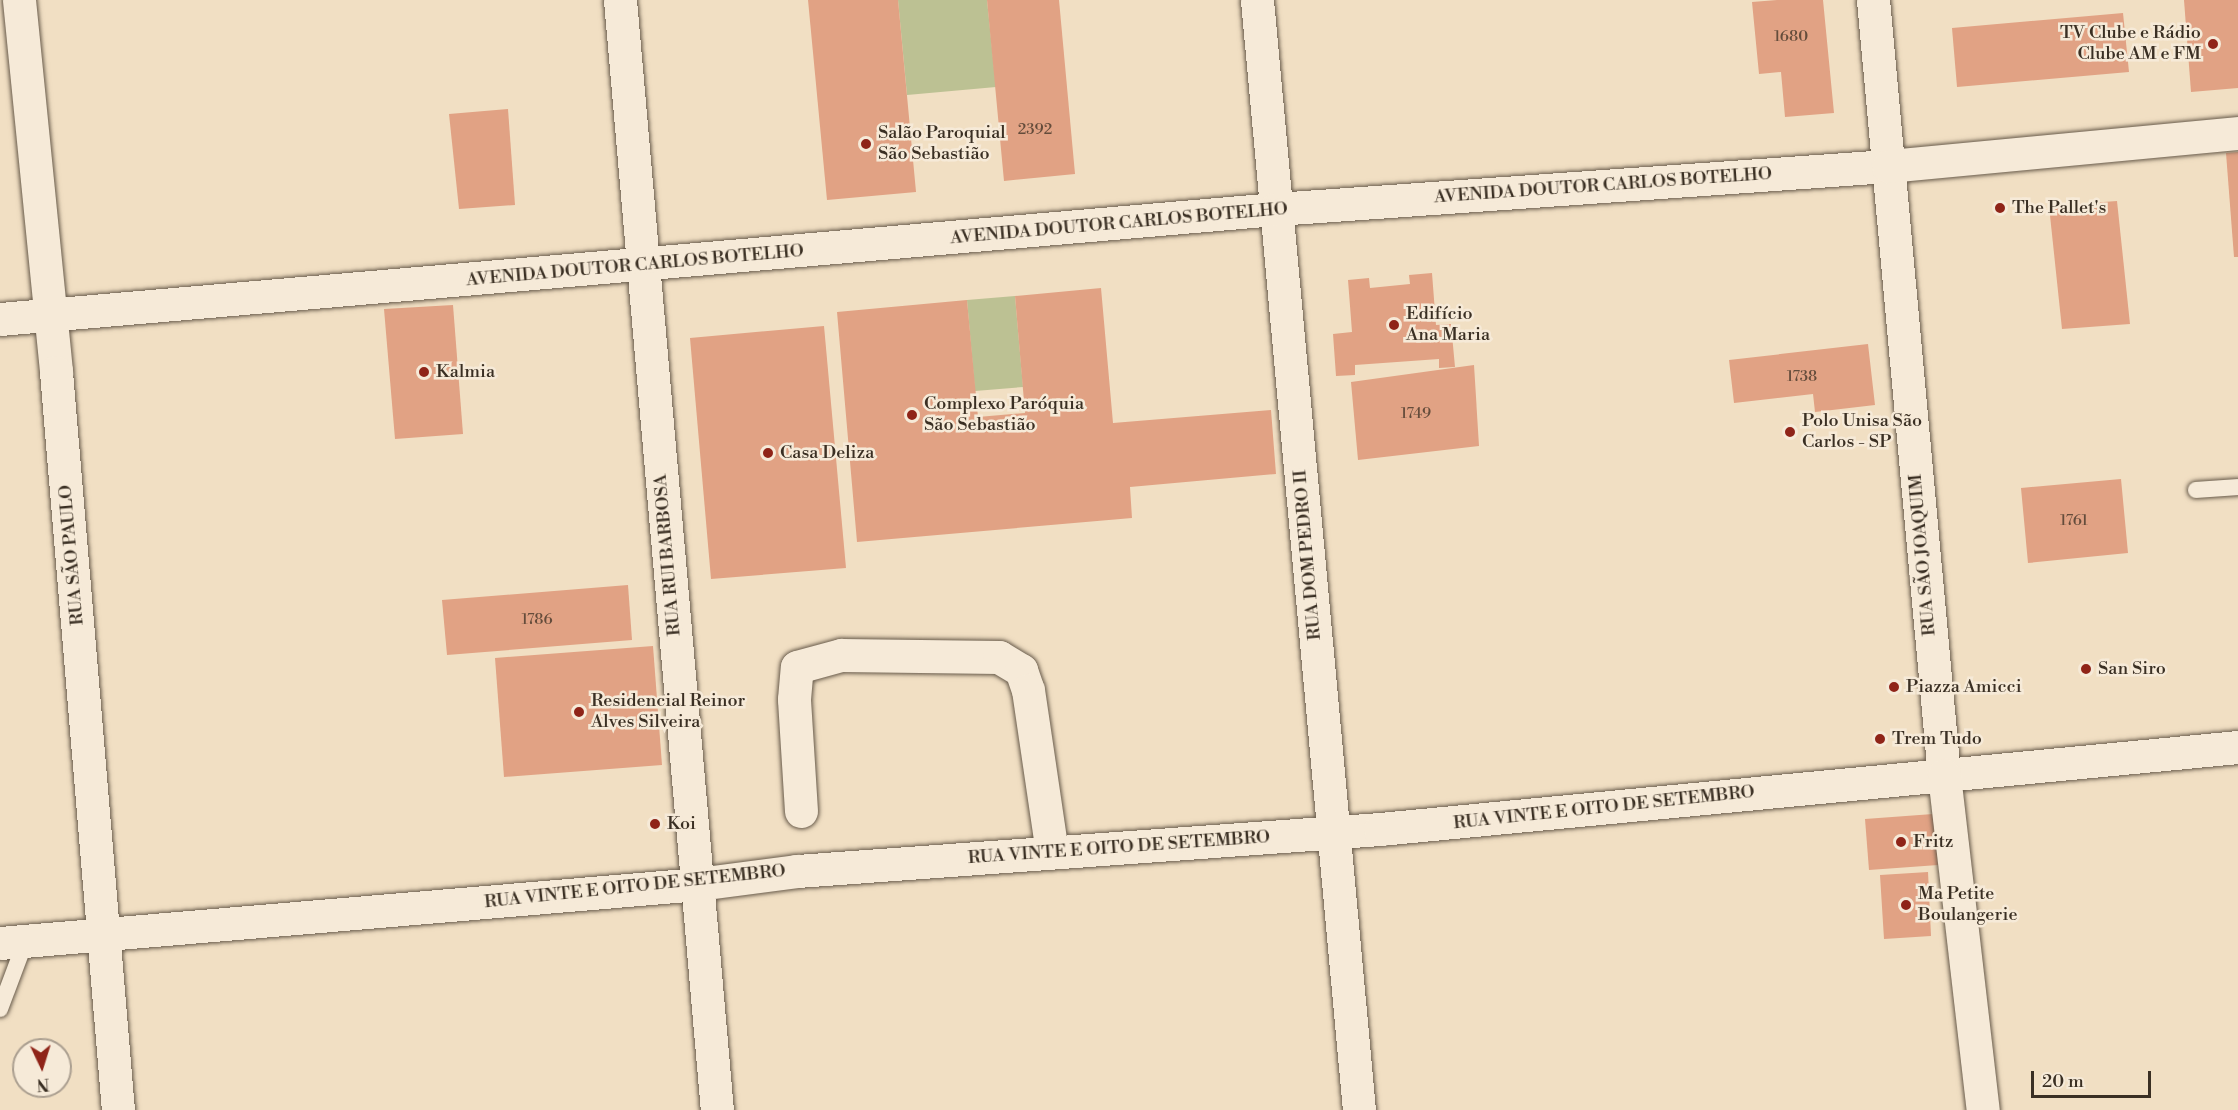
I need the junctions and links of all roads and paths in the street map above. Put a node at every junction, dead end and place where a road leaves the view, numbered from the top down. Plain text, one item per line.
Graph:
1 (19, 0) edge
2 (620, 0) edge
3 (1257, 0) edge
4 (1873, 0) edge
5 (2238, 133) edge
6 (1888, 166) junction
7 (1276, 209) junction
8 (643, 266) junction
9 (48, 315) junction
10 (0, 319) edge
11 (2238, 487) edge
12 (2196, 490) dead end
13 (2238, 747) edge
14 (1944, 775) junction
15 (801, 811) dead end
16 (1335, 832) junction
17 (1052, 852) junction
18 (698, 884) junction
19 (106, 933) junction
20 (13, 941) edge
21 (0, 1009) edge
22 (118, 1110) edge
23 (717, 1110) edge
24 (1359, 1110) edge
25 (1983, 1110) edge

1 - 9 main road, RUA SÃO PAULO
2 - 8 main road, RUA RUI BARBOSA
3 - 7 main road, RUA DOM PEDRO II
4 - 6 main road, RUA SÃO JOAQUIM
5 - 6 main road, AVENIDA DOUTOR CARLOS BOTELHO
6 - 7 main road, AVENIDA DOUTOR CARLOS BOTELHO
6 - 14 main road, RUA SÃO JOAQUIM
7 - 8 main road, AVENIDA DOUTOR CARLOS BOTELHO
7 - 16 main road, RUA DOM PEDRO II
8 - 9 main road, AVENIDA DOUTOR CARLOS BOTELHO
8 - 18 main road, RUA RUI BARBOSA
9 - 10 main road, AVENIDA DOUTOR CARLOS BOTELHO
9 - 19 main road, RUA SÃO PAULO
11 - 12 lane
13 - 14 main road, RUA VINTE E OITO DE SETEMBRO
14 - 16 main road, RUA VINTE E OITO DE SETEMBRO
14 - 25 main road, RUA SÃO JOAQUIM
15 - 17 main road
16 - 17 main road, RUA VINTE E OITO DE SETEMBRO
16 - 24 main road, RUA DOM PEDRO II
17 - 18 main road, RUA VINTE E OITO DE SETEMBRO
18 - 19 main road, RUA VINTE E OITO DE SETEMBRO
18 - 23 main road, RUA RUI BARBOSA
19 - 20 main road, RUA VINTE E OITO DE SETEMBRO
19 - 22 main road, RUA SÃO PAULO
20 - 21 lane

